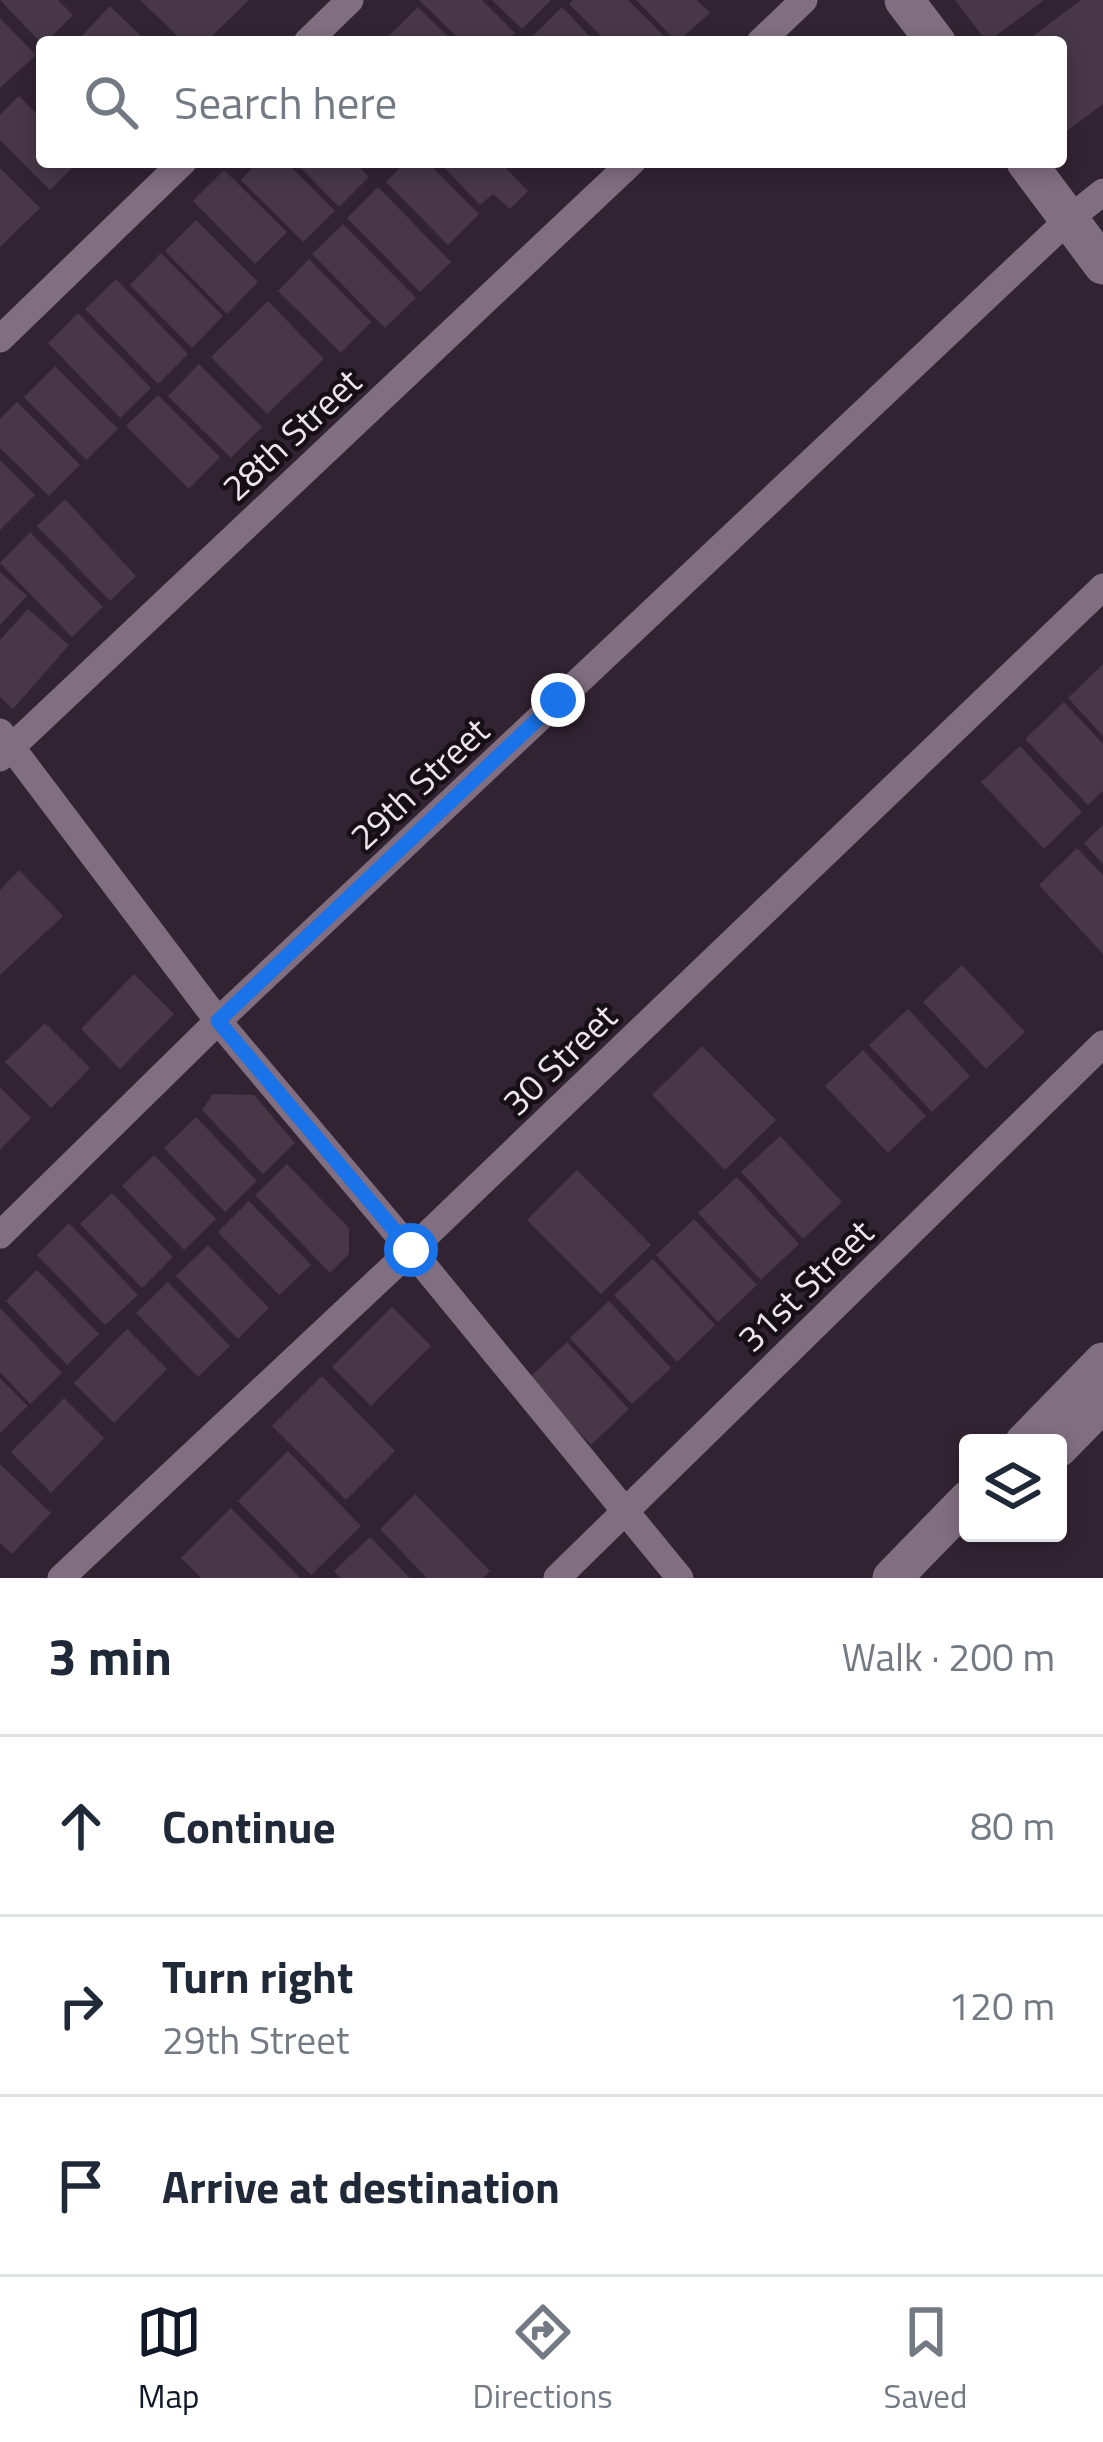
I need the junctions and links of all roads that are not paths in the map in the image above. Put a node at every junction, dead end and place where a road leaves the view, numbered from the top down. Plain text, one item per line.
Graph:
1 (350, 0) edge
2 (804, 0) edge
3 (904, 0) edge
4 (313, 36) edge
5 (766, 36) edge
6 (931, 36) edge
7 (177, 168) edge
8 (626, 168) edge
9 (1031, 168) edge
10 (1103, 192) edge
11 (1069, 219) junction
12 (1103, 265) edge
13 (0, 340) edge
14 (1103, 587) edge
15 (4, 746) edge
16 (218, 1021) junction
17 (1103, 1044) edge
18 (0, 1235) edge
19 (411, 1250) junction
20 (1103, 1362) edge
21 (1103, 1402) edge
22 (1033, 1434) edge
23 (1067, 1439) edge
24 (959, 1509) edge
25 (626, 1511) junction
26 (965, 1542) edge
27 (61, 1578) edge
28 (557, 1578) edge
29 (680, 1578) edge
30 (892, 1578) edge
31 (929, 1578) edge

1 - 4 street
2 - 5 street
3 - 6 main road
7 - 13 street
8 - 15 street, 28th Street
9 - 11 main road
10 - 11 street, 29th Street
11 - 12 main road
11 - 16 street, 29th Street
14 - 19 street, 30 Street
15 - 16 street
16 - 18 street, 29th Street
16 - 19 street
17 - 25 street, 31st Street
19 - 25 street
19 - 27 street, 30 Street
20 - 22 main road
21 - 23 main road
24 - 30 main road
25 - 28 street, 31st Street
25 - 29 street
26 - 31 main road

